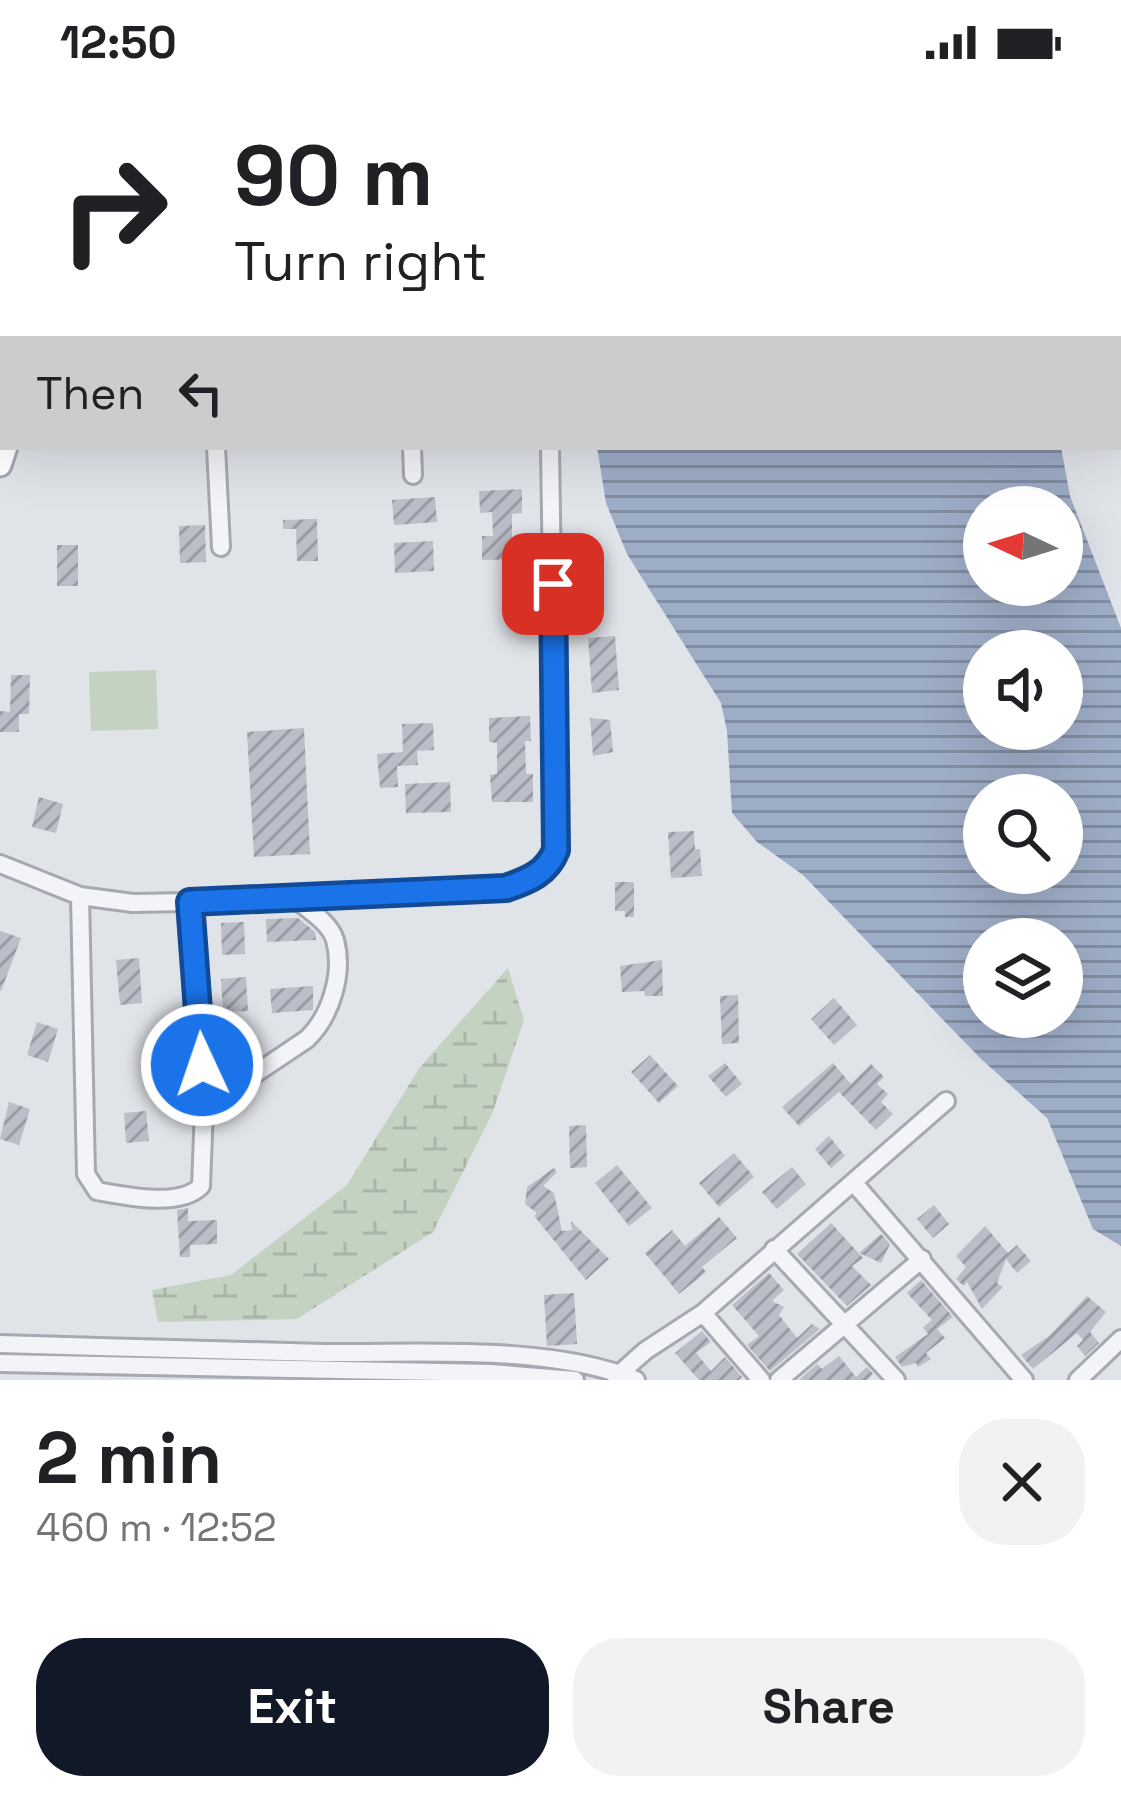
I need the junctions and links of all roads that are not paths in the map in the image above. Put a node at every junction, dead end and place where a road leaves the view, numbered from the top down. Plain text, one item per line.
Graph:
1 (216, 450) edge
2 (412, 450) edge
3 (550, 450) edge
4 (413, 475) dead end
5 (221, 547) dead end
6 (0, 864) edge
7 (80, 896) junction
8 (295, 899) junction
9 (190, 902) junction
10 (946, 1101) dead end
11 (204, 1108) junction
12 (854, 1183) junction
13 (774, 1250) junction
14 (922, 1259) junction
15 (703, 1313) junction
16 (843, 1326) junction
17 (1121, 1339) edge
18 (0, 1344) edge
19 (0, 1363) edge
20 (320, 1367) edge
21 (72, 1372) edge
22 (158, 1373) edge
23 (216, 1374) edge
24 (490, 1377) edge
25 (623, 1378) edge
26 (572, 1380) edge
27 (761, 1380) edge
28 (779, 1380) edge
29 (896, 1380) edge
30 (1024, 1380) edge
31 (1078, 1380) edge

1 - 5 street
2 - 4 street
3 - 8 street
6 - 7 street
7 - 9 street
7 - 11 street
8 - 9 street
8 - 11 street
9 - 11 street
10 - 12 street
12 - 13 street
12 - 14 street
13 - 15 street
13 - 16 street
14 - 16 street
14 - 30 street
15 - 25 street
15 - 27 street
16 - 28 street
16 - 29 street
17 - 31 street
18 - 20 street
19 - 21 street
20 - 23 street
20 - 24 street
20 - 25 street
21 - 22 street
22 - 23 street
24 - 26 street

